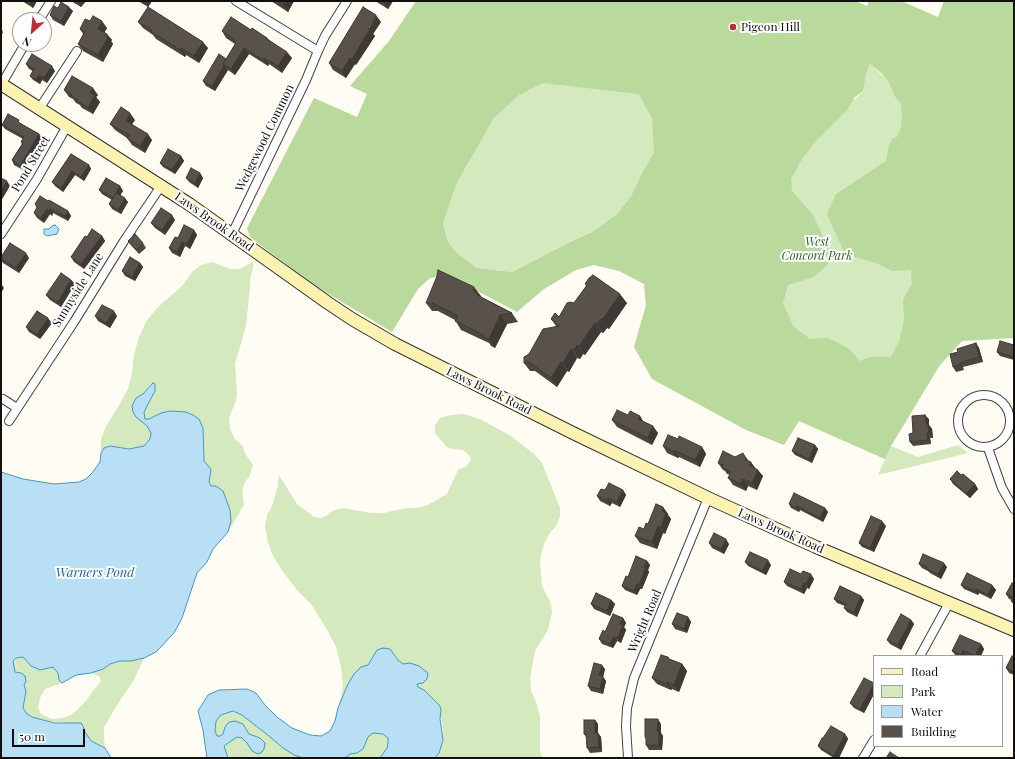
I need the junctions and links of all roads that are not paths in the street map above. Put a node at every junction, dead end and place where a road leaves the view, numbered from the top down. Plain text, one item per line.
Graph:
1 (51, 1) edge
2 (236, 1) edge
3 (347, 1) edge
4 (44, 12) edge
5 (77, 51) edge
6 (318, 51) junction
7 (20, 52) edge
8 (1, 84) edge
9 (39, 109) junction
10 (67, 126) junction
11 (161, 186) junction
12 (1, 234) edge
13 (232, 234) junction
14 (3, 399) dead end
15 (17, 408) junction
16 (9, 421) dead end
17 (988, 448) junction
18 (708, 498) junction
19 (1014, 508) edge
20 (949, 603) junction
21 (1014, 630) edge
22 (921, 655) edge
23 (873, 742) edge
24 (628, 758) edge
25 (863, 758) edge

1 - 4 street
2 - 6 street
3 - 6 street, Wedgewood Common
5 - 9 street
6 - 13 street, Wedgewood Common
7 - 8 street
8 - 9 street, Laws Brook Road
9 - 10 street, Laws Brook Road
10 - 11 street, Laws Brook Road
10 - 12 street, Pond Street
11 - 13 street, Laws Brook Road
11 - 15 street, Sunnyside Lane
13 - 18 street, Laws Brook Road
14 - 15 street
15 - 16 street, Sunnyside Lane
17 - 17 street
17 - 19 street
18 - 20 street, Laws Brook Road
18 - 24 street, Wright Road
20 - 21 street, Laws Brook Road
20 - 22 street
23 - 25 street

